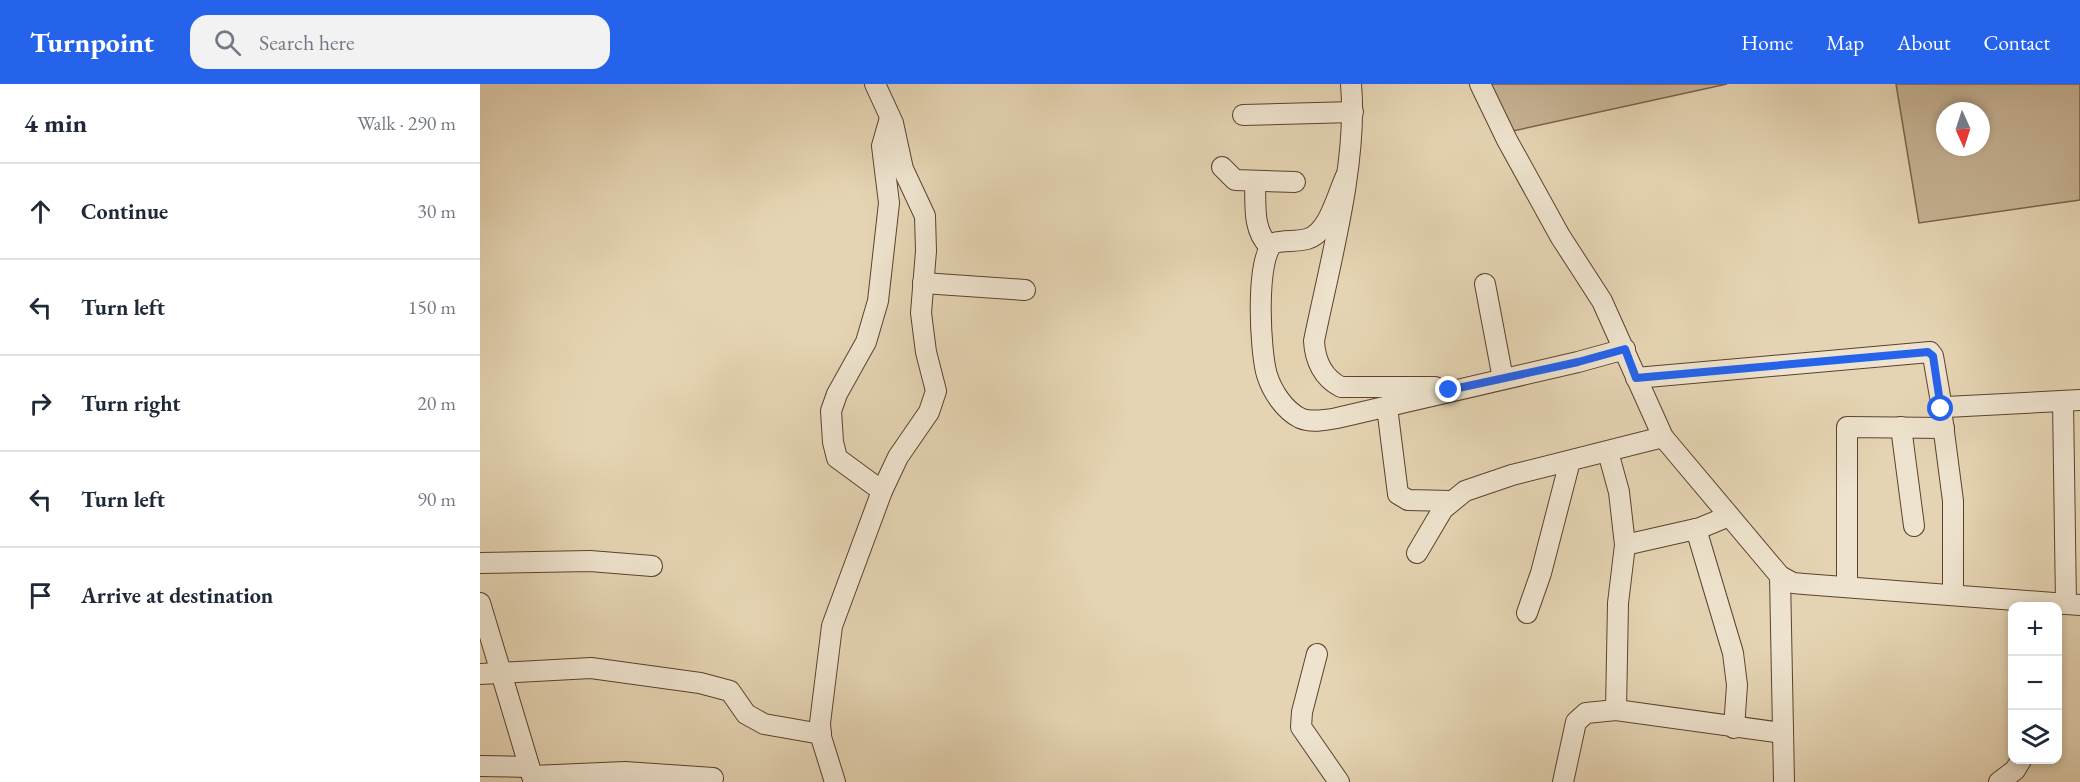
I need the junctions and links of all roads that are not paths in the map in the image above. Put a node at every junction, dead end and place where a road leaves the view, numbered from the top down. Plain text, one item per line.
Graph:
1 (875, 84) edge
2 (1351, 84) edge
3 (1480, 84) edge
4 (1353, 112) junction
5 (1243, 115) dead end
6 (890, 118) junction
7 (1222, 168) dead end
8 (1346, 176) junction
9 (1255, 181) junction
10 (1296, 182) dead end
11 (1269, 246) junction
12 (923, 282) junction
13 (1485, 284) dead end
14 (1024, 290) dead end
15 (1625, 349) junction
16 (1636, 378) junction
17 (1503, 379) junction
18 (1449, 390) junction
19 (2071, 400) edge
20 (1387, 407) junction
21 (1942, 408) junction
22 (1901, 427) junction
23 (1944, 428) junction
24 (1663, 437) junction
25 (1608, 452) junction
26 (1570, 461) junction
27 (882, 491) junction
28 (1451, 501) junction
29 (1729, 516) junction
30 (1914, 526) dead end
31 (1696, 529) junction
32 (1625, 545) junction
33 (1417, 553) dead end
34 (480, 563) edge
35 (651, 566) dead end
36 (1780, 576) junction
37 (1847, 585) junction
38 (1953, 593) junction
39 (2009, 602) edge
40 (480, 603) edge
41 (2073, 604) edge
42 (1527, 613) dead end
43 (1317, 654) dead end
44 (480, 674) edge
45 (500, 674) junction
46 (1616, 710) junction
47 (1734, 728) junction
48 (1782, 733) junction
49 (821, 734) junction
50 (2018, 764) edge
51 (480, 766) edge
52 (532, 775) edge
53 (713, 778) dead end
54 (835, 782) edge
55 (1339, 782) edge
56 (1563, 782) edge
57 (1784, 782) edge
58 (1999, 782) edge

1 - 6 street
2 - 4 street
3 - 15 street
4 - 5 street
4 - 8 street
6 - 12 street
6 - 27 street
7 - 9 street
8 - 11 street
8 - 18 street
9 - 10 street
9 - 11 street
11 - 20 street
12 - 14 street
12 - 27 street
13 - 17 street
15 - 16 street
15 - 17 street
16 - 21 street
16 - 24 street
17 - 18 street
18 - 20 street
19 - 21 street
19 - 41 street
20 - 28 street
21 - 23 street
22 - 23 street
22 - 30 street
22 - 37 street
23 - 38 street
24 - 25 street
24 - 29 street
25 - 26 street
25 - 32 street
26 - 28 street
26 - 42 street
27 - 49 street
28 - 33 street
29 - 31 street
29 - 36 street
31 - 32 street
31 - 47 street
32 - 46 street
34 - 35 street
36 - 37 street
36 - 48 street
37 - 38 street
38 - 39 street
40 - 45 street
43 - 55 street
44 - 45 street
45 - 49 street
45 - 52 street
46 - 47 street
46 - 56 street
47 - 48 street
48 - 57 street
49 - 54 street
50 - 58 street
51 - 52 street
52 - 53 street

